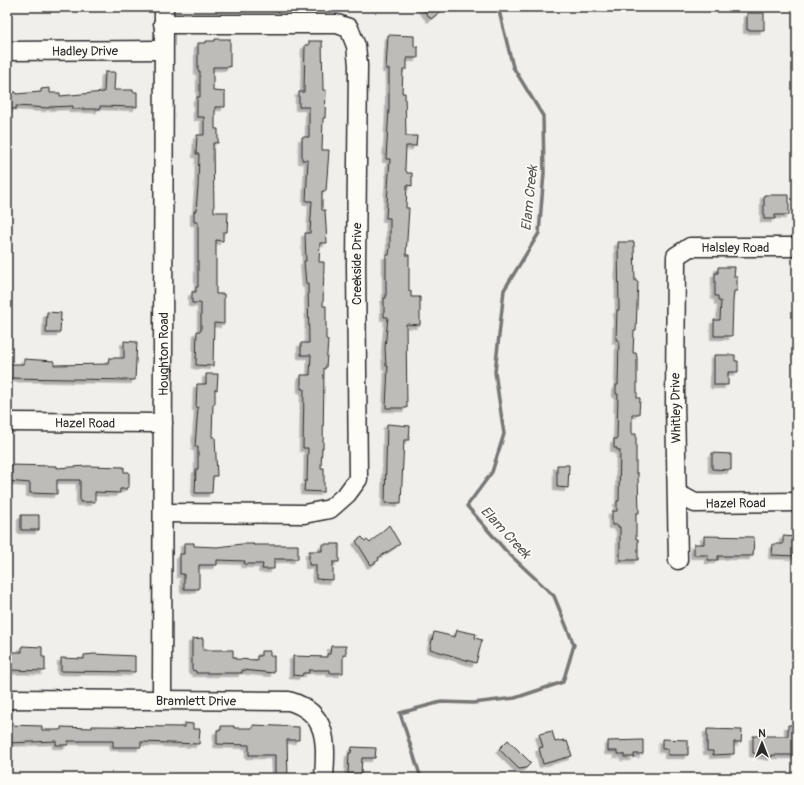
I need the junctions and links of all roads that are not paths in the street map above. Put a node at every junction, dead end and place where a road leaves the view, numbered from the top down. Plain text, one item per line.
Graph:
1 (163, 16) edge
2 (163, 50) junction
3 (7, 51) edge
4 (797, 247) edge
5 (676, 256) joint
6 (7, 422) edge
7 (163, 422) junction
8 (678, 494) junction
9 (797, 502) edge
10 (163, 514) junction
11 (678, 560) dead end
12 (7, 699) edge
13 (162, 700) junction
14 (324, 778) edge

1 - 2 street, Houghton Road
1 - 10 street, Creekside Drive
2 - 3 street, Hadley Drive
2 - 7 street, Houghton Road
4 - 5 street, Halsley Road
5 - 8 street, Whitley Drive
6 - 7 street, Hazel Road
7 - 10 street, Houghton Road
8 - 9 street, Hazel Road
8 - 11 street, Whitley Drive
10 - 13 street, Houghton Road
12 - 13 street, Bramlett Drive
13 - 14 street, Bramlett Drive

